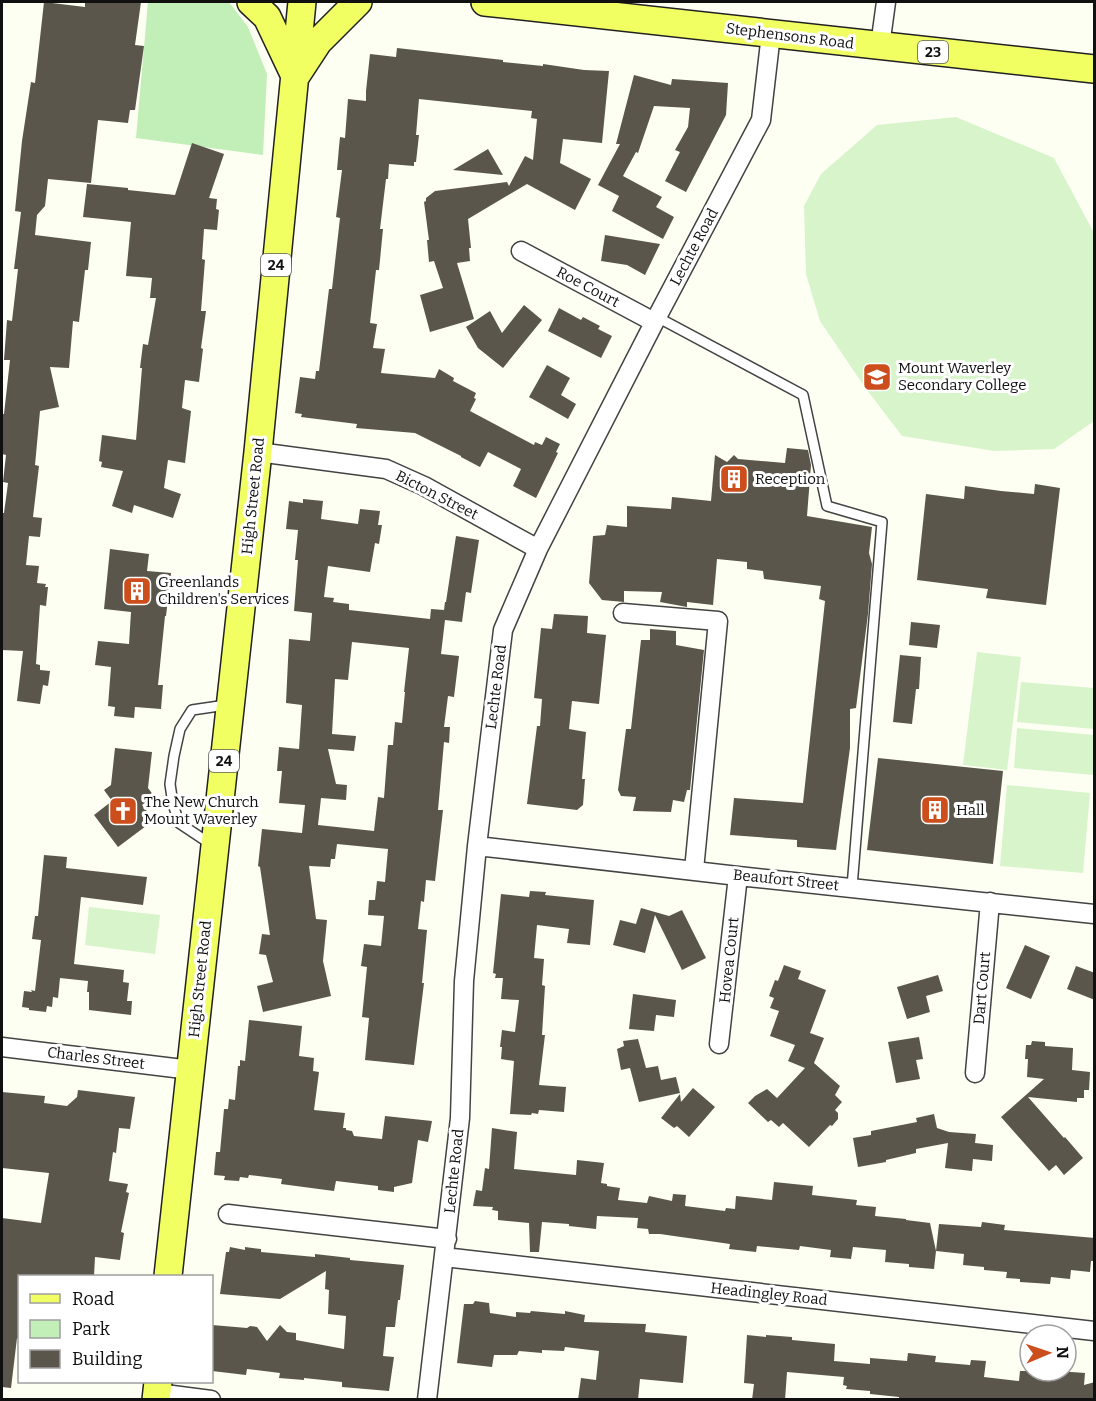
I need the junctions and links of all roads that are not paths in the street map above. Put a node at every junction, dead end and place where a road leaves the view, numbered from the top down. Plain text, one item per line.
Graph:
1 (251, 2) edge
2 (302, 2) edge
3 (358, 2) edge
4 (485, 2) edge
5 (886, 2) edge
6 (771, 34) junction
7 (880, 46) junction
8 (1095, 69) edge
9 (295, 78) junction
10 (521, 251) dead end
11 (655, 320) junction
12 (258, 452) junction
13 (538, 549) junction
14 (623, 613) dead end
15 (230, 705) junction
16 (214, 846) junction
17 (477, 846) junction
18 (694, 870) junction
19 (738, 876) junction
20 (852, 887) junction
21 (990, 902) junction
22 (1095, 914) edge
23 (719, 1044) dead end
24 (2, 1047) edge
25 (191, 1070) junction
26 (975, 1073) dead end
27 (228, 1214) dead end
28 (445, 1248) junction
29 (168, 1275) edge
30 (1095, 1331) edge
31 (157, 1391) edge
32 (211, 1400) edge
33 (427, 1400) edge

1 - 9 main road
2 - 9 main road, High Street Road / 24
3 - 9 main road
4 - 6 main road, Stephensons Road / 23
5 - 7 street
6 - 7 main road, Stephensons Road / 23
6 - 11 street, Lechte Road
7 - 8 main road, Stephensons Road / 23
9 - 12 main road, High Street Road / 24
10 - 11 street, Roe Court
11 - 13 street, Lechte Road
11 - 20 lane
12 - 13 street, Bicton Street
12 - 15 main road, High Street Road / 24
13 - 17 street, Lechte Road
14 - 18 street
15 - 16 main road, High Street Road / 24
15 - 16 lane
16 - 25 main road, High Street Road / 24
17 - 18 street, Beaufort Street
17 - 28 street, Lechte Road
18 - 19 street, Beaufort Street
19 - 20 street, Beaufort Street
19 - 23 street, Hovea Court
20 - 21 street, Beaufort Street
21 - 22 street, Beaufort Street
21 - 26 street, Dart Court
24 - 25 street, Charles Street
25 - 29 main road, High Street Road / 24
27 - 28 street, Headingley Road
28 - 30 street, Headingley Road
28 - 33 street, Lechte Road
31 - 32 street

